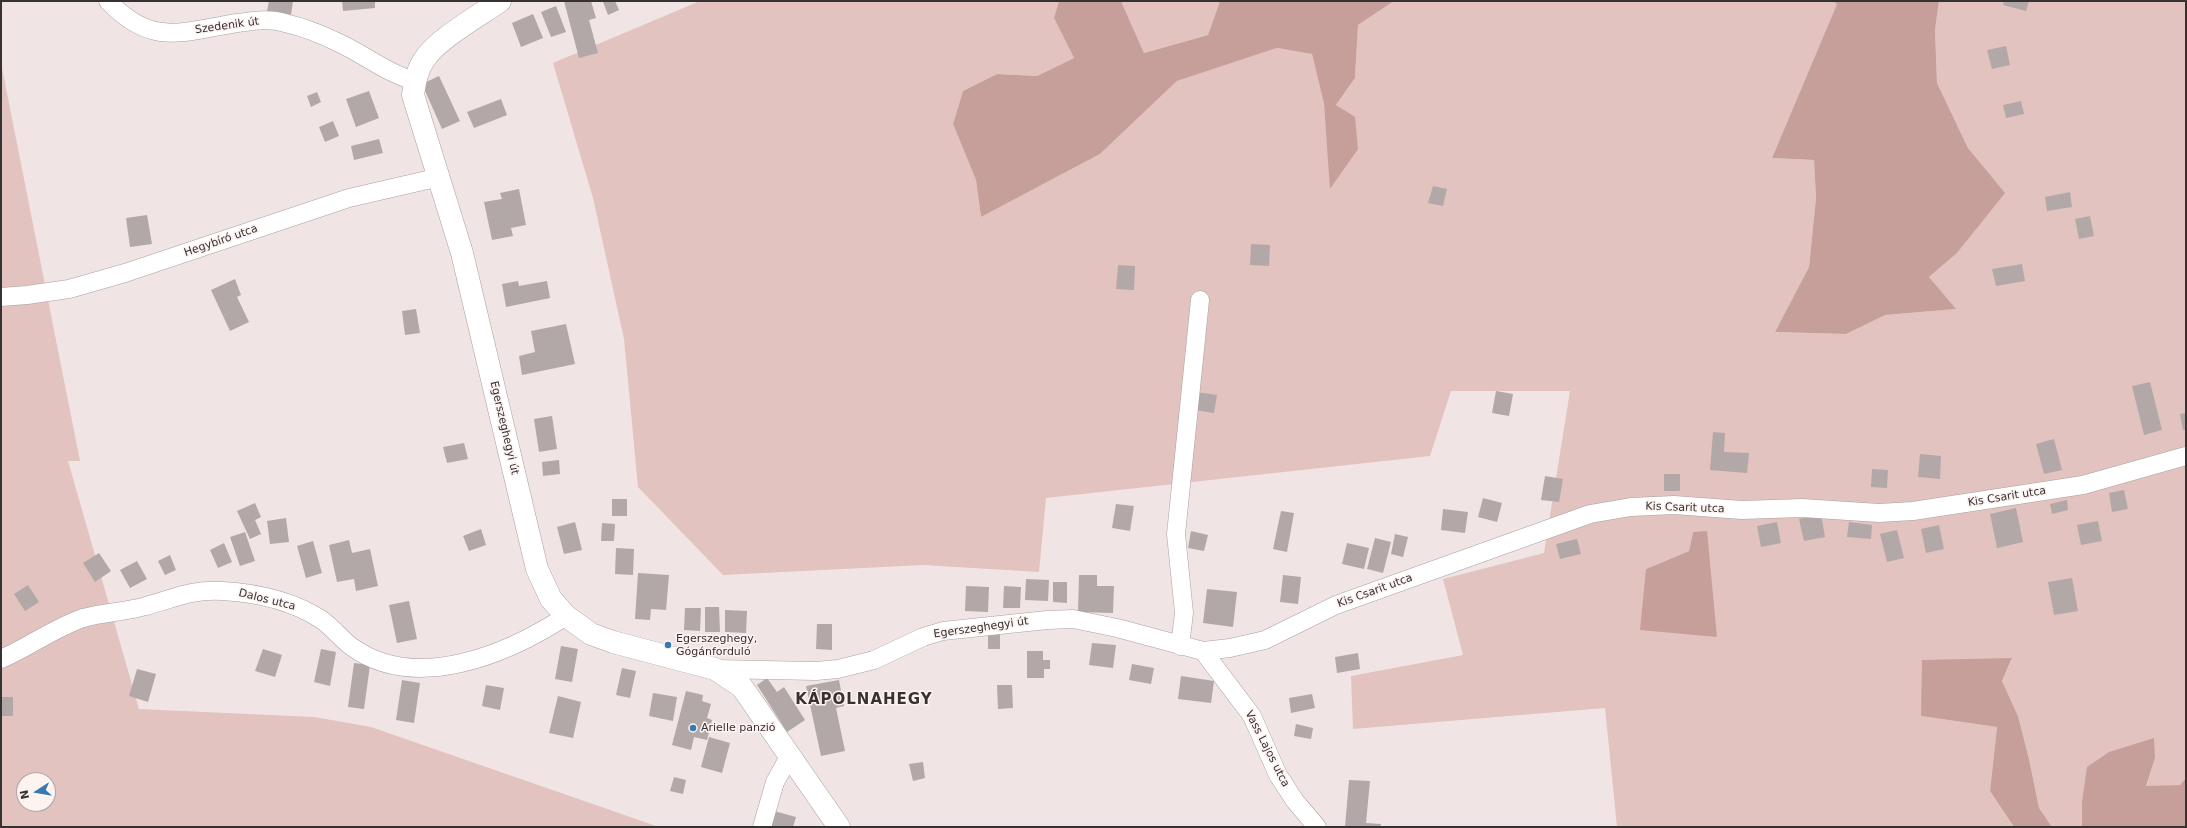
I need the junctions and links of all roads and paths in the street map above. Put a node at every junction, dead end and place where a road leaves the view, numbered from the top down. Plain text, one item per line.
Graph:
1 (108, 1) edge
2 (500, 1) edge
3 (415, 81) junction
4 (440, 177) junction
5 (1, 297) edge
6 (1200, 300) dead end
7 (2186, 456) edge
8 (566, 616) junction
9 (1180, 646) junction
10 (1203, 651) junction
11 (1, 659) edge
12 (715, 669) junction
13 (789, 757) junction
14 (762, 827) edge
15 (838, 827) edge
16 (1317, 827) edge

1 - 3 street, Szedenik út
2 - 3 street
3 - 4 street, Egerszeghegyi út
4 - 5 street, Hegybíró utca
4 - 8 street, Egerszeghegyi út
6 - 9 street
7 - 10 street, Kis Csarit utca
8 - 11 street, Dalos utca
8 - 12 street, Egerszeghegyi út
9 - 10 street, Egerszeghegyi út
9 - 12 street, Egerszeghegyi út
10 - 16 street, Vass Lajos utca
12 - 13 street, Egerszeghegyi út
13 - 14 street
13 - 15 street, Egerszeghegyi út

